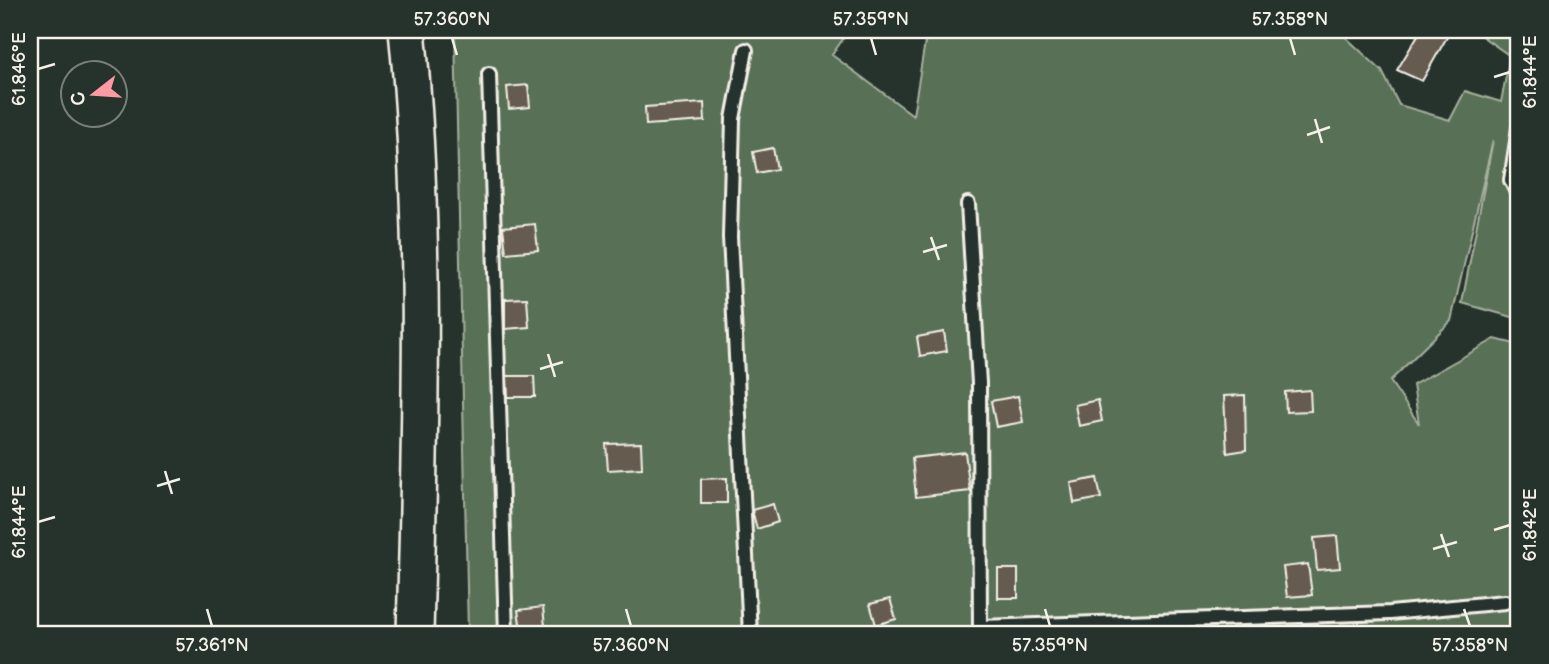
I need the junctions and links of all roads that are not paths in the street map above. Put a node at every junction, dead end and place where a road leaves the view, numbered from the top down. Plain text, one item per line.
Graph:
1 (407, 30) edge
2 (746, 50) dead end
3 (489, 74) dead end
4 (1519, 128) edge
5 (1519, 196) edge
6 (968, 204) dead end
7 (1505, 602) dead end
8 (980, 631) edge
9 (415, 634) edge
10 (506, 634) edge
11 (750, 634) edge

1 - 9 main road
2 - 11 lane
3 - 10 lane
4 - 5 lane
6 - 8 lane
7 - 8 lane

